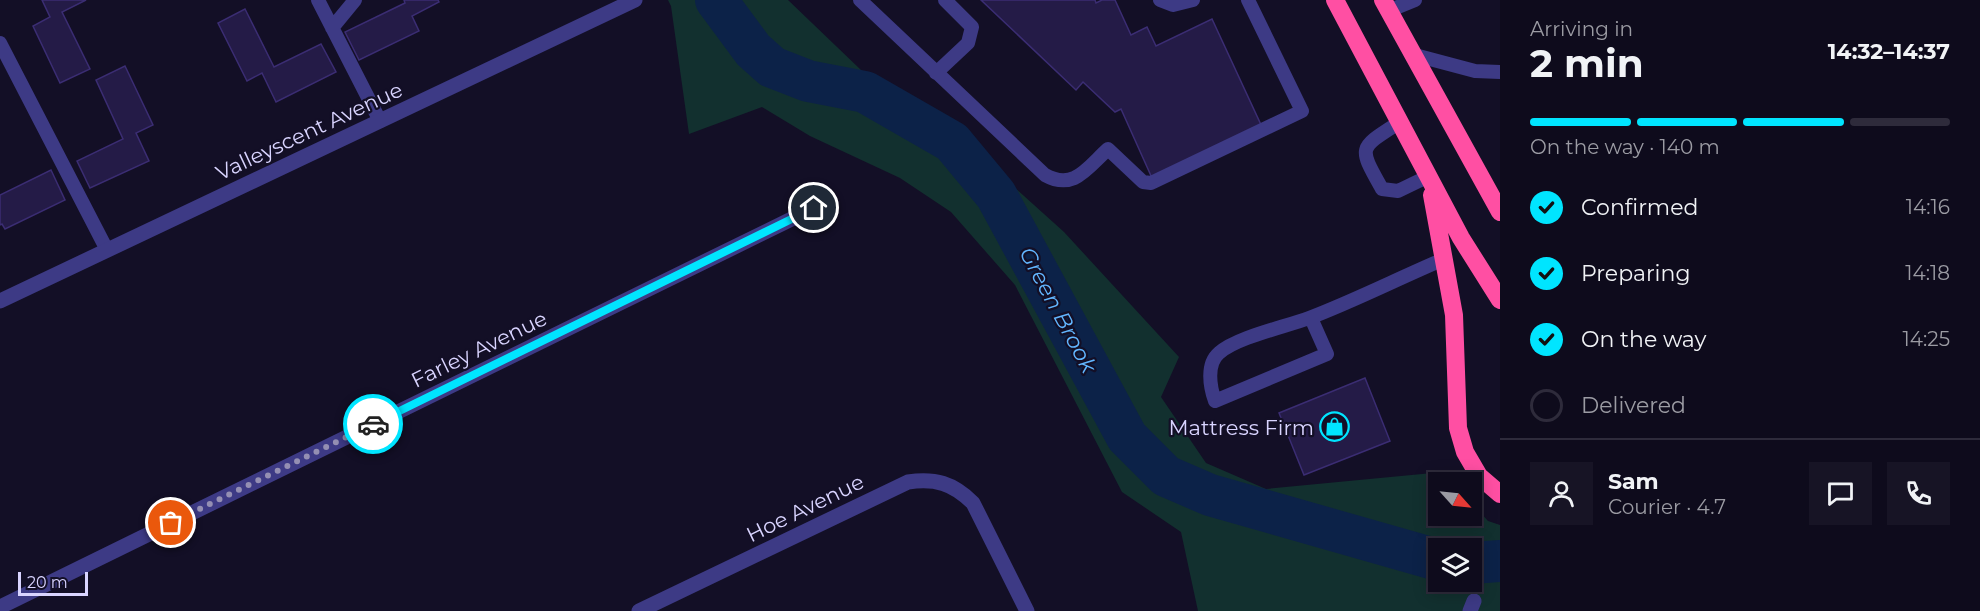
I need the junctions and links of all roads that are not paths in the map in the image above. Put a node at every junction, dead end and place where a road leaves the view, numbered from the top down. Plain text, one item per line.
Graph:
1 (318, 0) edge
2 (355, 0) edge
3 (635, 0) edge
4 (860, 0) edge
5 (945, 0) edge
6 (1160, 0) edge
7 (1193, 0) edge
8 (1248, 0) edge
9 (1335, 0) edge
10 (1415, 0) edge
11 (1385, 5) edge
12 (332, 28) junction
13 (0, 43) edge
14 (1411, 54) junction
15 (1500, 72) edge
16 (936, 73) junction
17 (380, 121) junction
18 (1400, 122) junction
19 (1429, 176) junction
20 (814, 208) dead end
21 (1500, 212) edge
22 (107, 250) junction
23 (1444, 259) junction
24 (1500, 300) edge
25 (0, 301) edge
26 (1311, 318) junction
27 (1500, 495) edge
28 (0, 607) edge
29 (639, 611) edge
30 (1027, 611) edge

1 - 12 lane
2 - 12 lane
3 - 17 street, Valleyscent Avenue
4 - 16 lane
5 - 16 lane
6 - 7 lane
8 - 16 lane
9 - 18 highway
10 - 11 lane
11 - 14 highway
12 - 17 lane
13 - 22 lane
14 - 15 lane
14 - 21 highway
17 - 22 street, Valleyscent Avenue
18 - 19 highway
18 - 19 lane
19 - 23 highway
19 - 24 highway
20 - 28 street, Farley Avenue
22 - 25 street, Valleyscent Avenue
23 - 26 lane
23 - 27 highway
26 - 26 lane
29 - 30 street, Hoe Avenue

